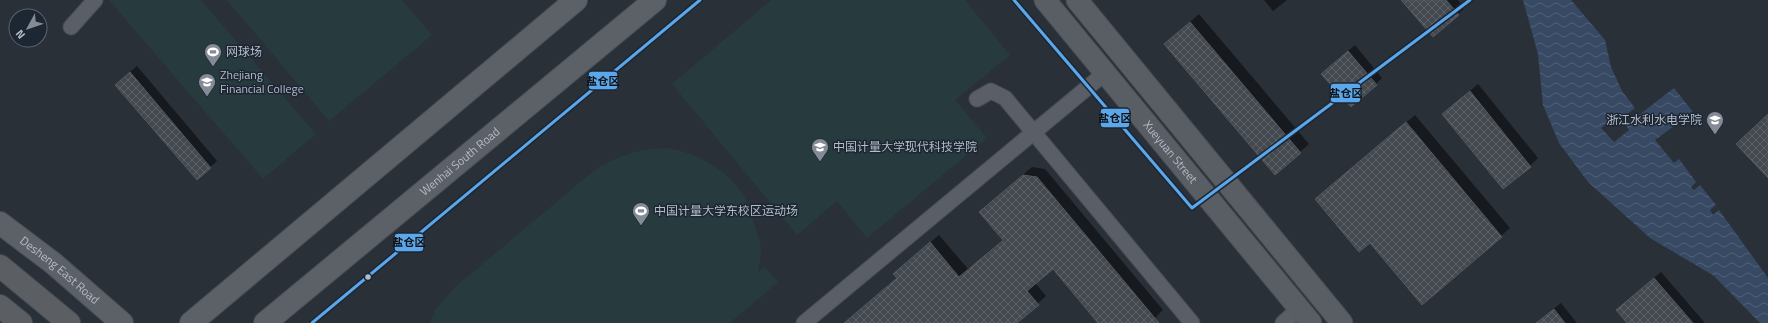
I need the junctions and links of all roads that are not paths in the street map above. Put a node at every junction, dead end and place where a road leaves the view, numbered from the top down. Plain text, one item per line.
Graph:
1 (95, 0) edge
2 (576, 0) edge
3 (655, 0) edge
4 (1045, 0) edge
5 (1077, 0) edge
6 (71, 27) dead end
7 (1105, 73) junction
8 (977, 99) dead end
9 (1034, 132) junction
10 (0, 214) edge
11 (0, 223) edge
12 (53, 262) junction
13 (0, 266) edge
14 (0, 306) edge
15 (1305, 316) edge
16 (20, 323) edge
17 (69, 323) edge
18 (122, 323) edge
19 (191, 323) edge
20 (265, 323) edge
21 (804, 323) edge
22 (1192, 323) edge
23 (1282, 323) edge
24 (1342, 323) edge

1 - 6 street
2 - 19 main road
3 - 20 main road, Wenhai South Road
4 - 7 main road, Xueyuan Street
5 - 24 main road
7 - 9 street
7 - 15 main road, Xueyuan Street
8 - 9 street
9 - 21 street
9 - 22 street
10 - 12 main road, Desheng East Road
11 - 12 main road
12 - 18 main road, Desheng East Road
13 - 17 highway
14 - 16 highway
15 - 23 street

